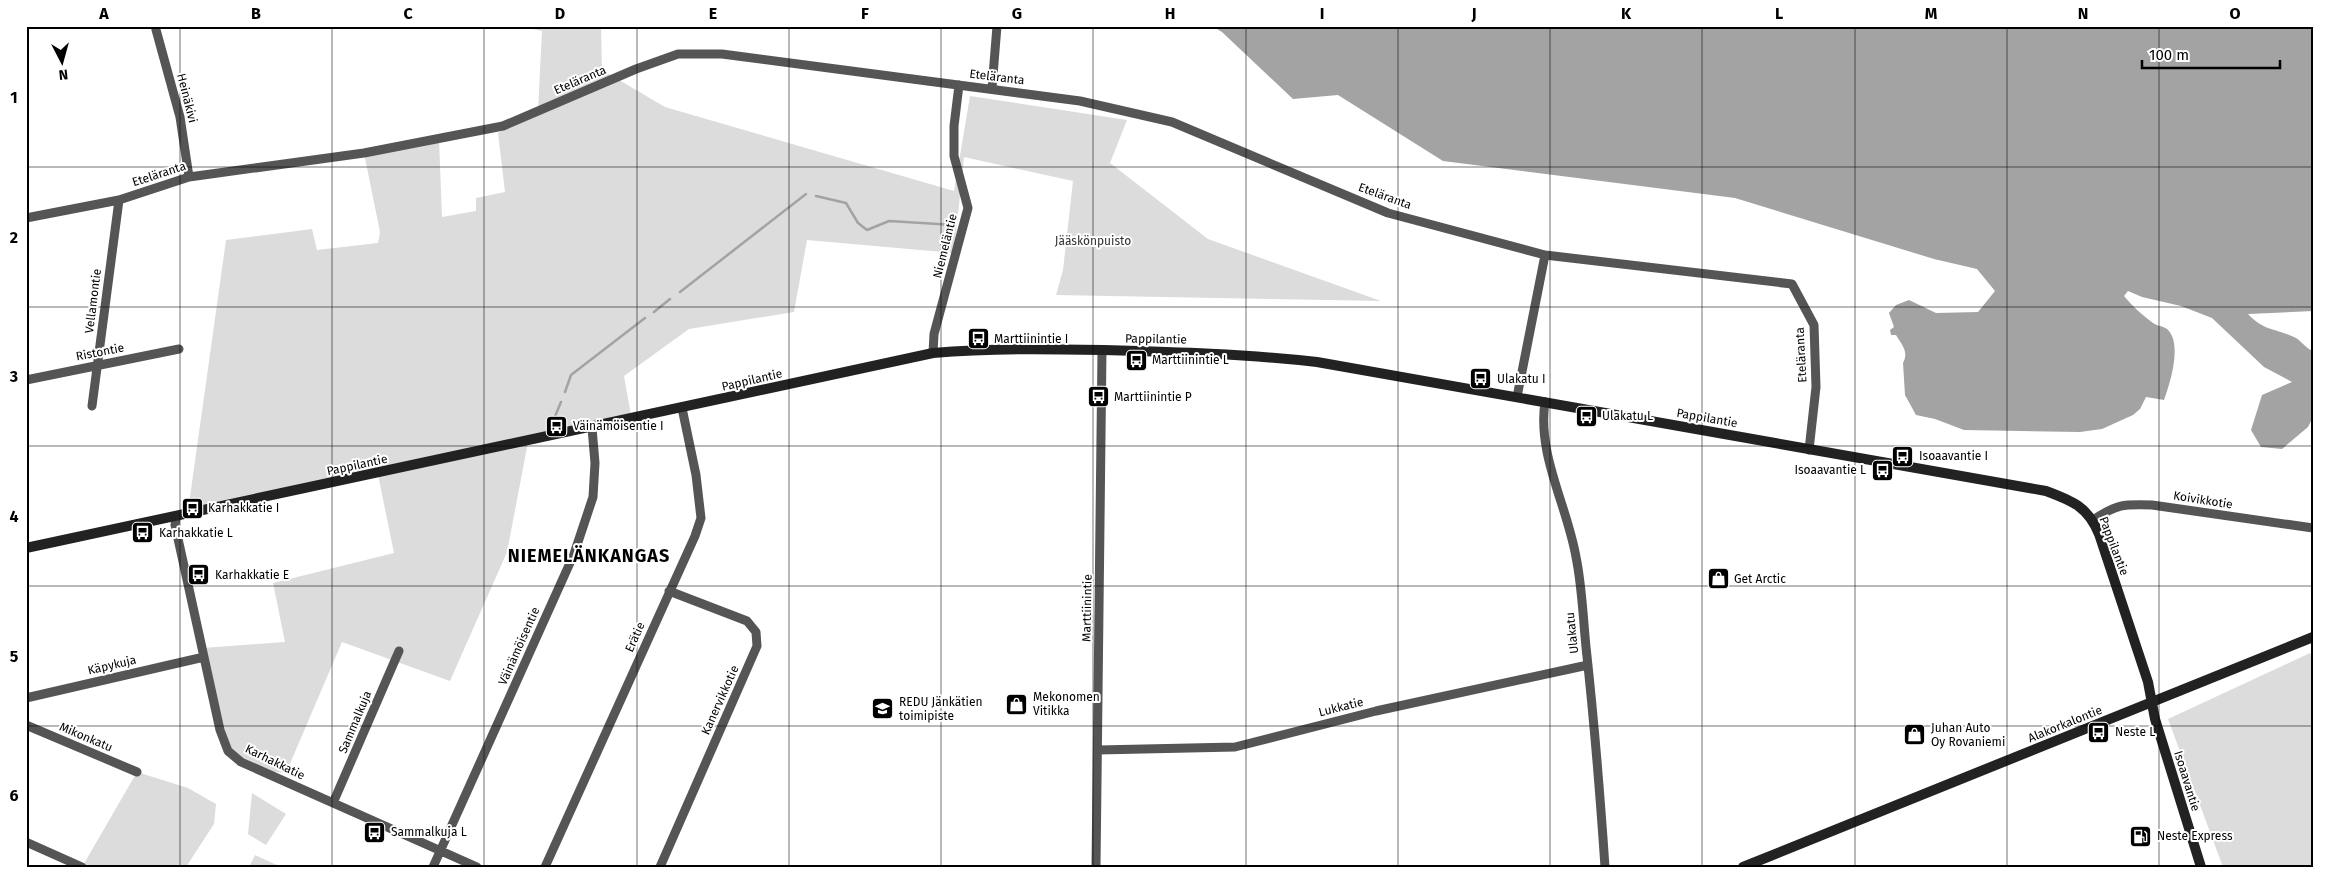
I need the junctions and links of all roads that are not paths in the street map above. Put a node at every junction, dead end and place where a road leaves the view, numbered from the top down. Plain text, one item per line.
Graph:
1 (155, 26) edge
2 (997, 26) edge
3 (959, 85) junction
4 (992, 88) junction
5 (189, 176) junction
6 (119, 200) junction
7 (26, 218) edge
8 (1546, 255) junction
9 (179, 349) dead end
10 (1102, 350) junction
11 (933, 353) junction
12 (98, 365) junction
13 (26, 380) edge
14 (1517, 397) junction
15 (1545, 402) junction
16 (92, 406) dead end
17 (682, 408) junction
18 (592, 428) junction
19 (1809, 450) junction
20 (176, 517) junction
21 (2093, 520) junction
22 (2313, 528) edge
23 (26, 548) edge
24 (669, 590) junction
25 (2313, 637) edge
26 (399, 651) dead end
27 (204, 657) junction
28 (1588, 665) junction
29 (26, 698) edge
30 (2150, 703) junction
31 (26, 724) edge
32 (1098, 750) junction
33 (136, 772) dead end
34 (333, 803) junction
35 (26, 842) edge
36 (441, 851) junction
37 (82, 867) edge
38 (433, 867) edge
39 (477, 867) edge
40 (545, 867) edge
41 (660, 867) edge
42 (1096, 867) edge
43 (1605, 867) edge
44 (1743, 867) edge
45 (2201, 867) edge

1 - 5 street, Heinäkivi
2 - 4 street
3 - 4 street, Eteläranta
3 - 5 street, Eteläranta
3 - 11 street, Niemeläntie
4 - 8 street, Eteläranta
5 - 6 street, Eteläranta
6 - 7 street, Eteläranta
6 - 12 street, Vellamontie
8 - 14 street
8 - 19 street, Eteläranta
9 - 12 street, Ristontie
10 - 11 street, Pappilantie
10 - 14 street, Pappilantie
10 - 32 street, Marttiinintie
11 - 17 street, Pappilantie
12 - 13 street, Ristontie
12 - 16 street, Vellamontie
14 - 15 street, Pappilantie
15 - 19 street, Pappilantie
15 - 28 street, Ulakatu
17 - 18 street, Pappilantie
17 - 24 street, Erätie
18 - 20 street, Pappilantie
18 - 36 street, Väinämöisentie
19 - 21 street, Pappilantie
20 - 23 street, Pappilantie
20 - 27 street, Karhakkatie
21 - 22 street, Koivikkotie
21 - 30 street, Pappilantie
24 - 40 street, Erätie
24 - 41 street, Kanervikkotie
25 - 30 street, Alakorkalontie
26 - 34 street, Sammalkuja
27 - 29 street, Käpykuja
27 - 34 street, Karhakkatie
28 - 32 street, Lukkatie
28 - 43 street, Ulakatu
30 - 44 street, Alakorkalontie
30 - 45 street, Isoaavantie
31 - 33 street, Mikonkatu
32 - 42 street, Marttiinintie
34 - 36 street, Karhakkatie
35 - 37 street
36 - 38 street, Väinämöisentie
36 - 39 street, Karhakkatie

